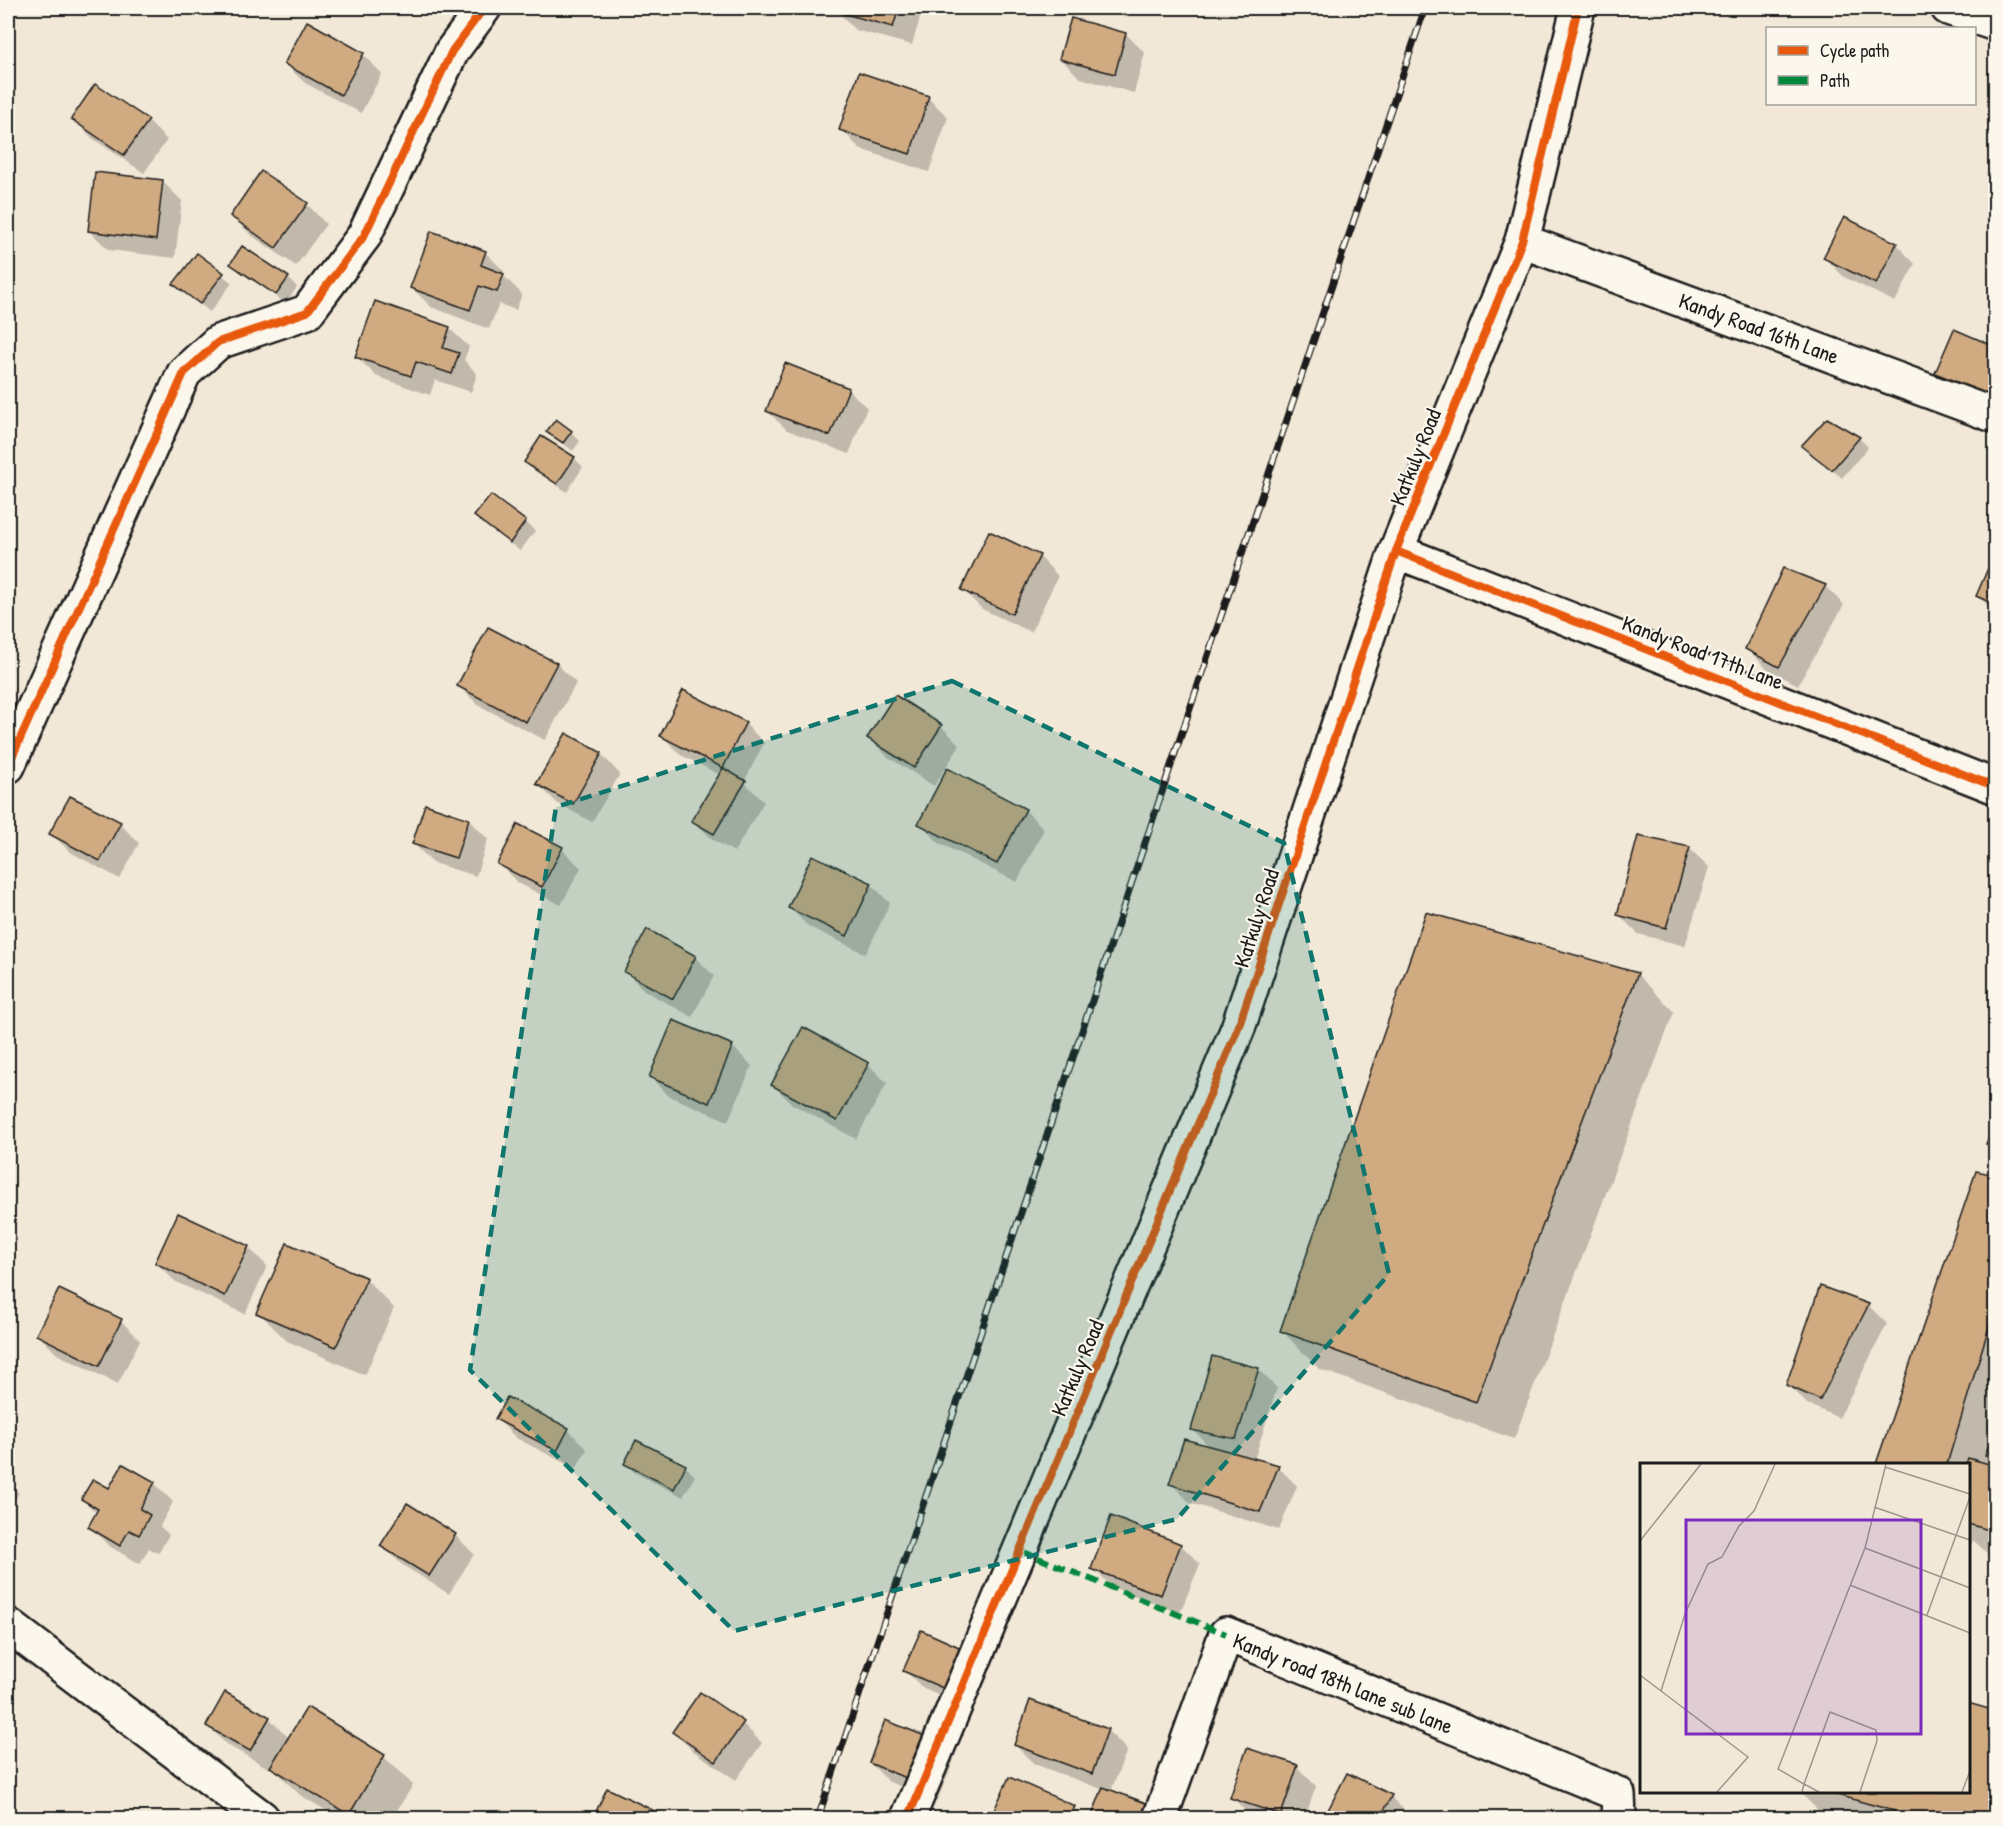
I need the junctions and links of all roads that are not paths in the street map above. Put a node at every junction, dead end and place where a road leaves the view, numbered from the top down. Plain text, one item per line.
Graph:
1 (484, 8) edge
2 (1578, 8) edge
3 (1948, 8) edge
4 (1995, 24) edge
5 (1522, 241) junction
6 (1995, 416) edge
7 (1396, 552) junction
8 (8, 766) edge
9 (1995, 787) edge
10 (8, 1625) edge
11 (262, 1818) edge
12 (908, 1818) edge
13 (1160, 1818) edge
14 (1619, 1818) edge

1 - 8 street
2 - 5 street, Katkuly Road
3 - 4 street
5 - 6 street, Kandy Road 16th Lane
5 - 7 street, Katkuly Road
7 - 9 street, Kandy Road 17th Lane
7 - 12 street, Katkuly Road
10 - 11 street
13 - 14 street, Kandy road 18th lane sub lane

